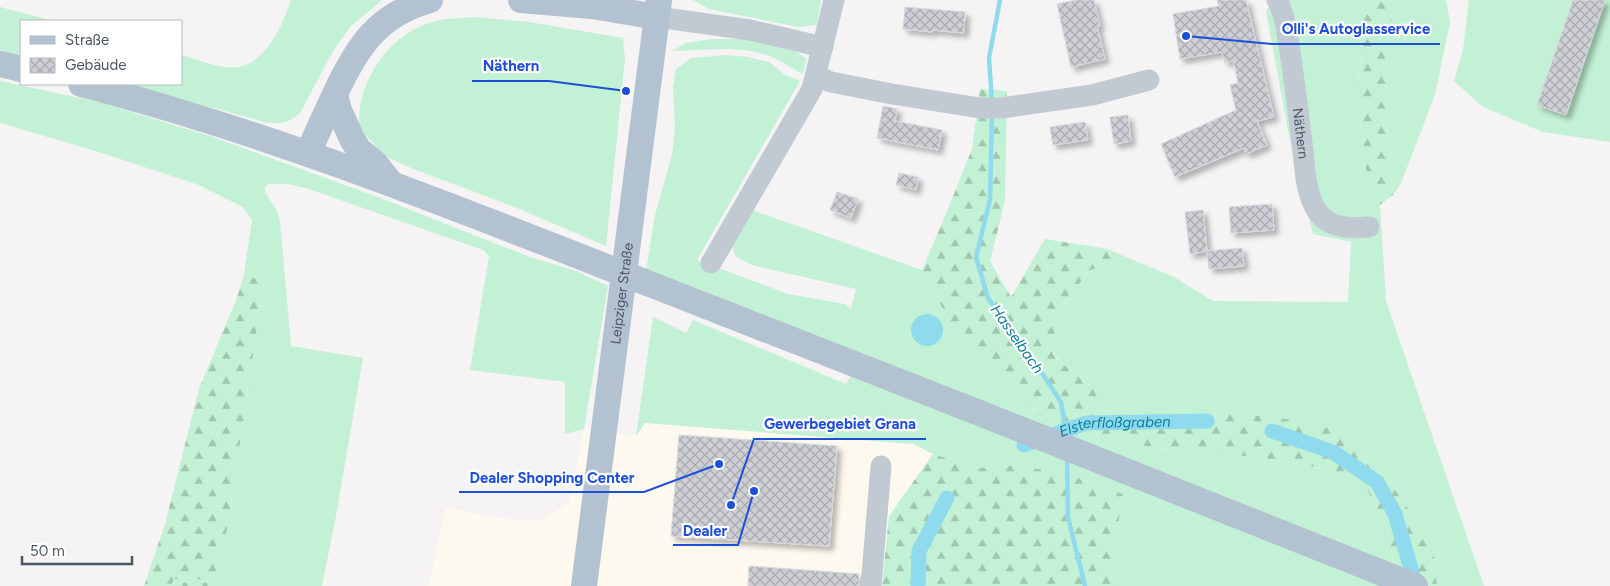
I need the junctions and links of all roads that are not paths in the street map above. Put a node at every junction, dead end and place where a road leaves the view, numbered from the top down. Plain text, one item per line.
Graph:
1 (430, 0) edge
2 (522, 0) edge
3 (834, 0) edge
4 (1277, 0) edge
5 (598, 3) edge
6 (658, 8) edge
7 (823, 47) junction
8 (0, 64) edge
9 (20, 69) edge
10 (816, 76) junction
11 (1149, 80) dead end
12 (85, 85) edge
13 (335, 95) junction
14 (308, 154) junction
15 (390, 184) junction
16 (1369, 227) dead end
17 (711, 263) dead end
18 (881, 466) dead end
19 (584, 586) edge
20 (871, 586) edge
21 (1415, 586) edge

1 - 13 main road
2 - 5 main road
3 - 7 street
4 - 16 street, Näthern
5 - 6 main road
6 - 7 street
6 - 19 main road, Leipziger Straße
7 - 10 street
8 - 9 main road
10 - 11 street
10 - 17 street
12 - 14 main road
13 - 14 main road
13 - 15 main road
14 - 15 main road
15 - 21 main road
18 - 20 street

